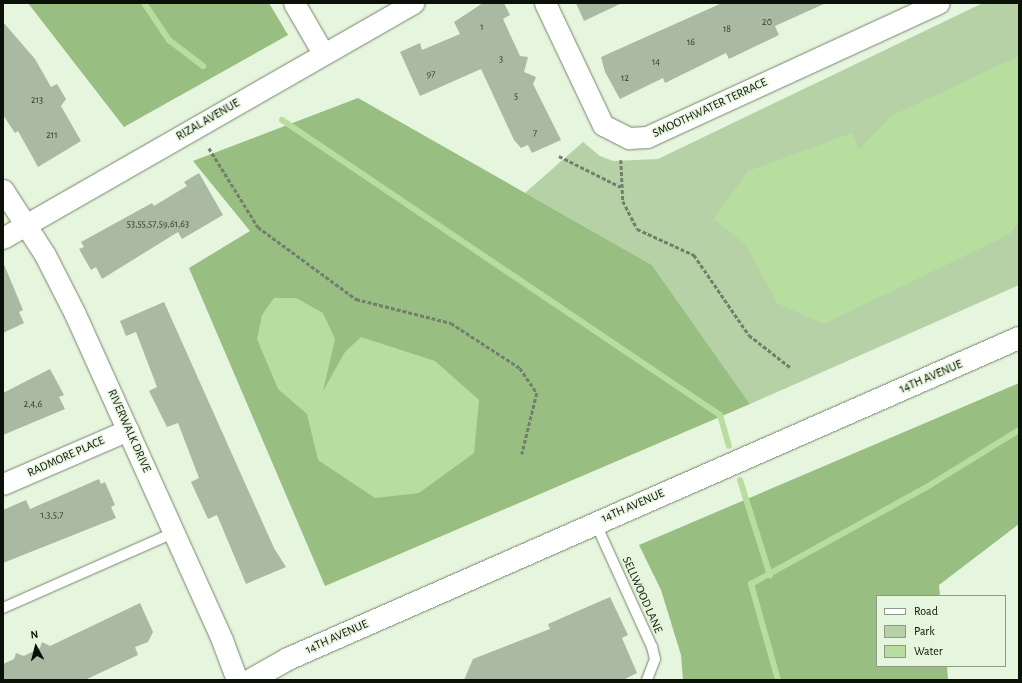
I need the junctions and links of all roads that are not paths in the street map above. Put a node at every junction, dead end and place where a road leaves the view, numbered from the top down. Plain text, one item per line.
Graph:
1 (294, 3) edge
2 (413, 3) edge
3 (545, 3) edge
4 (939, 3) edge
5 (323, 53) junction
6 (3, 190) edge
7 (25, 224) junction
8 (3, 238) edge
9 (1019, 338) edge
10 (128, 430) junction
11 (3, 484) edge
12 (595, 522) junction
13 (175, 532) junction
14 (3, 608) edge
15 (237, 680) edge
16 (251, 680) edge
17 (647, 680) edge

1 - 5 street
2 - 5 street, RIZAL AVENUE
3 - 4 street, SMOOTHWATER TERRACE
5 - 7 street, RIZAL AVENUE
6 - 7 street, RIVERWALK DRIVE
7 - 8 street, RIZAL AVENUE
7 - 10 street, RIVERWALK DRIVE
9 - 12 main road, 14TH AVENUE
10 - 11 street, RADMORE PLACE
10 - 13 street, RIVERWALK DRIVE
12 - 16 main road, 14TH AVENUE
12 - 17 lane, SELLWOOD LANE
13 - 14 lane
13 - 15 street, RIVERWALK DRIVE

